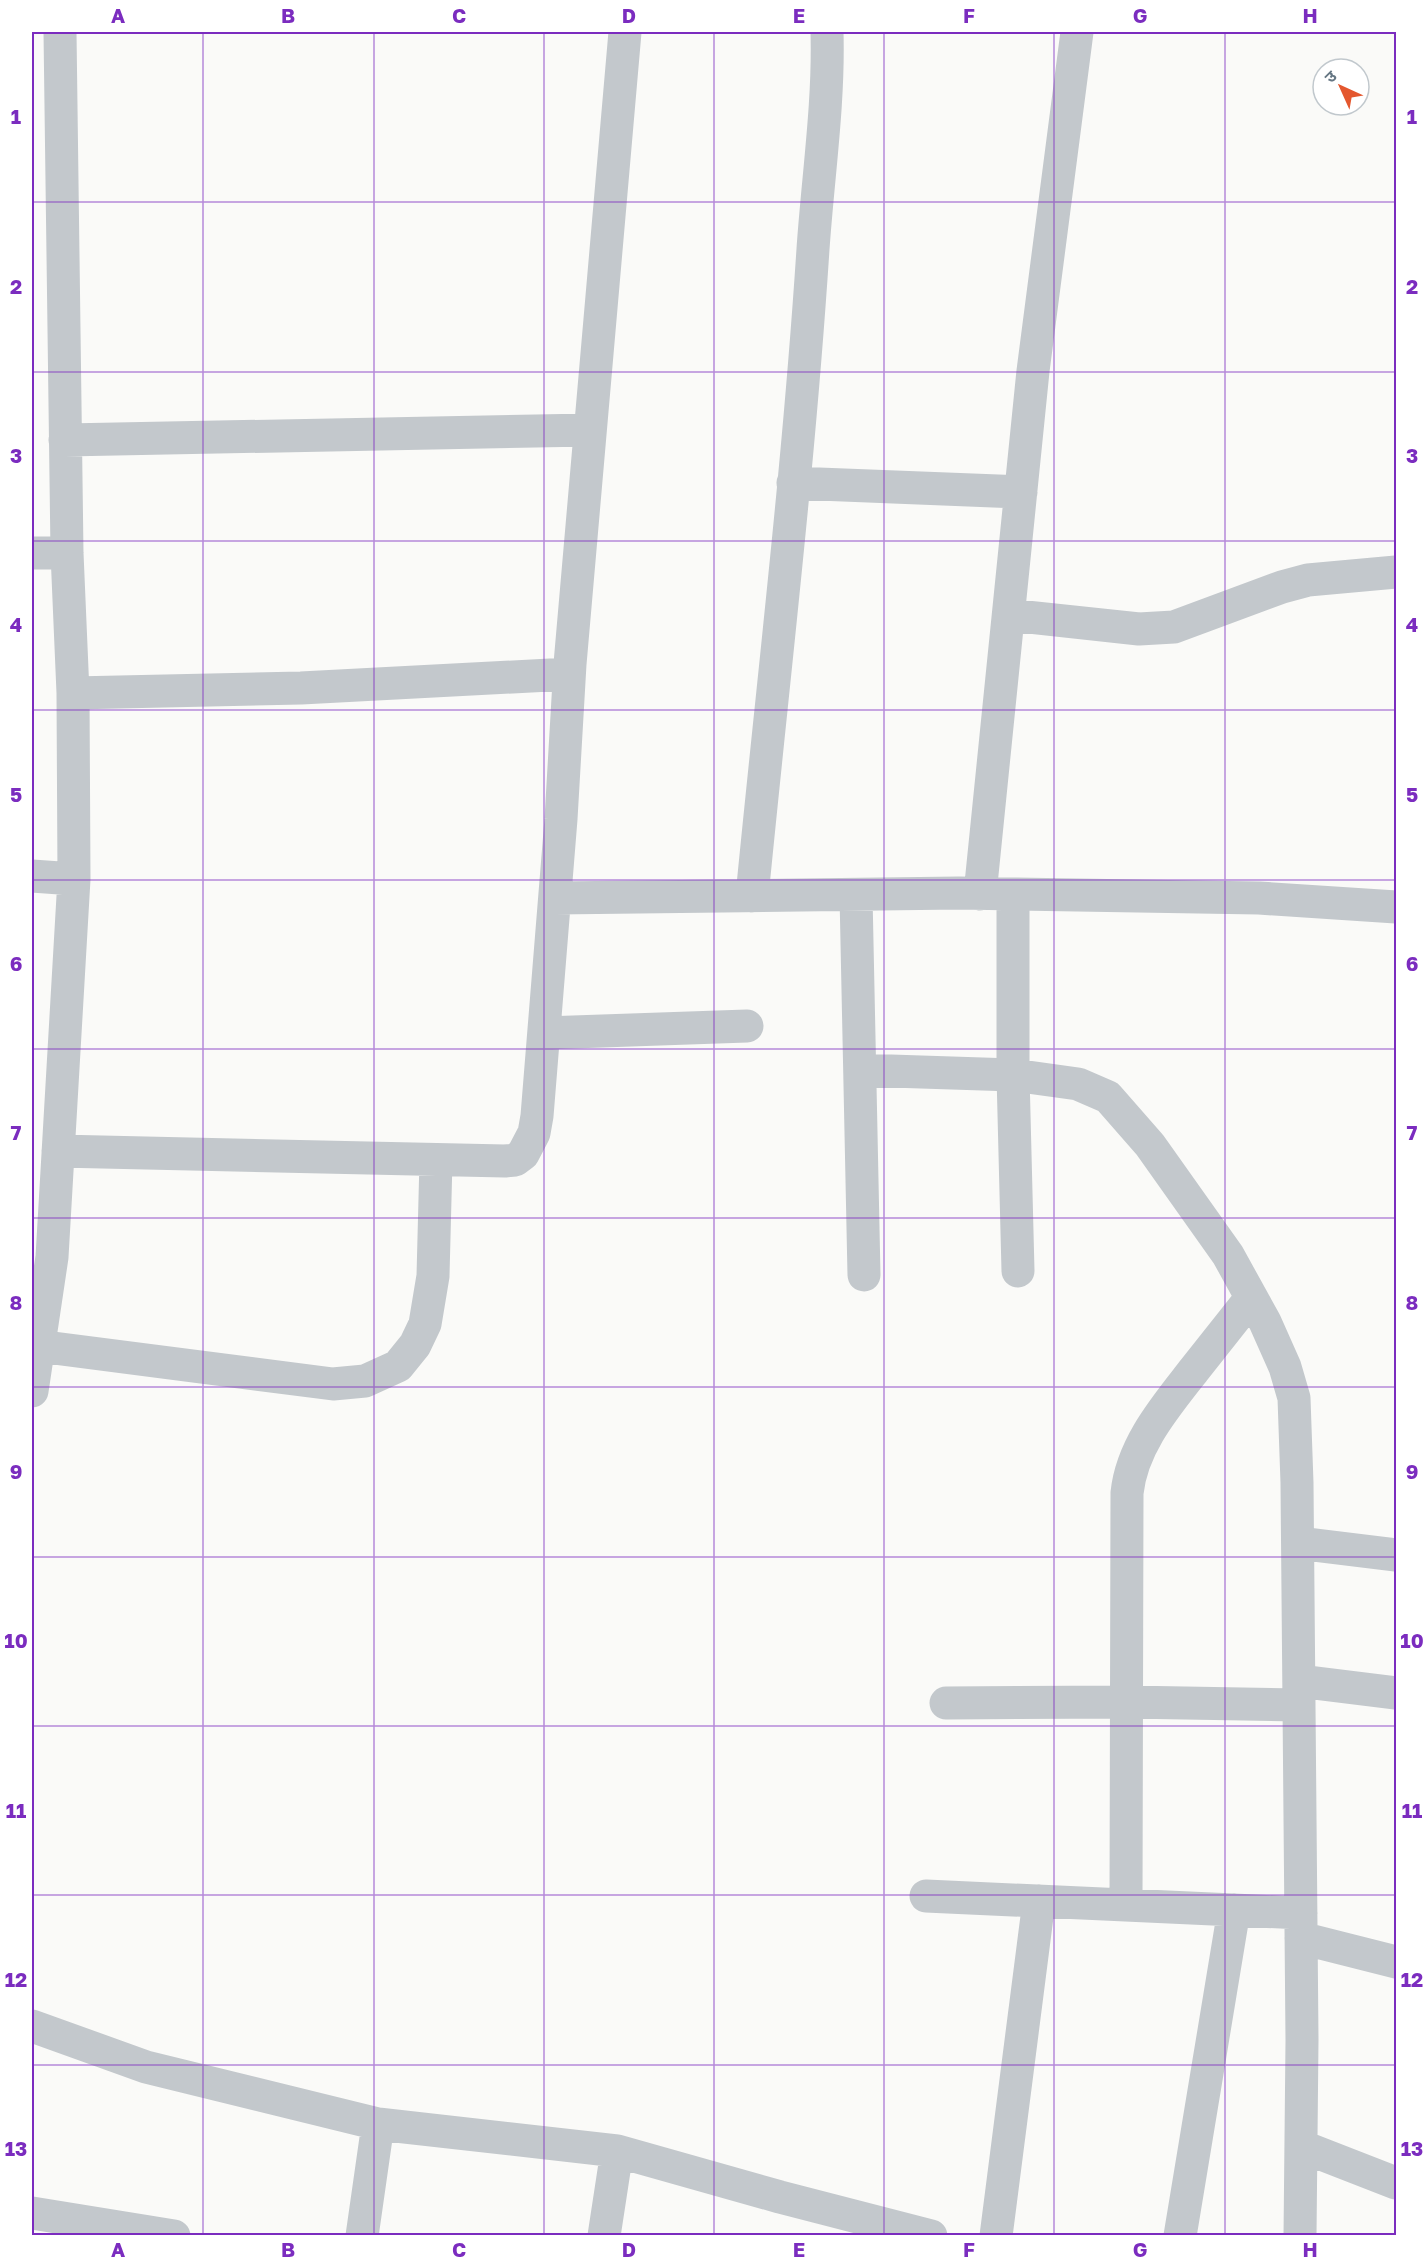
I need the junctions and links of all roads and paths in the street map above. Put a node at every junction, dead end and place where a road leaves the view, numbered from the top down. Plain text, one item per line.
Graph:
1 (60, 32) edge
2 (625, 32) edge
3 (827, 32) edge
4 (1077, 32) edge
5 (590, 430) junction
6 (65, 440) junction
7 (792, 483) junction
8 (1021, 492) junction
9 (32, 553) edge
10 (67, 553) junction
11 (1396, 572) edge
12 (1009, 615) junction
13 (569, 674) junction
14 (73, 693) junction
15 (32, 876) edge
16 (74, 879) junction
17 (980, 894) junction
18 (1013, 894) junction
19 (856, 895) junction
20 (752, 896) junction
21 (555, 898) junction
22 (1396, 907) edge
23 (747, 1026) dead end
24 (544, 1033) junction
25 (860, 1070) junction
26 (1013, 1075) junction
27 (58, 1151) junction
28 (436, 1160) junction
29 (42, 1257) edge
30 (1018, 1271) dead end
31 (864, 1275) dead end
32 (1251, 1298) junction
33 (38, 1346) junction
34 (32, 1390) edge
35 (1298, 1543) junction
36 (1396, 1555) edge
37 (1299, 1693) junction
38 (1396, 1693) edge
39 (1127, 1702) junction
40 (946, 1703) dead end
41 (926, 1896) dead end
42 (1039, 1901) junction
43 (1126, 1905) junction
44 (1234, 1910) junction
45 (1301, 1926) junction
46 (1396, 1962) edge
47 (32, 2026) edge
48 (378, 2124) junction
49 (1301, 2146) junction
50 (617, 2151) junction
51 (1396, 2183) edge
52 (32, 2213) edge
53 (174, 2235) edge
54 (362, 2235) edge
55 (604, 2235) edge
56 (931, 2235) edge
57 (996, 2235) edge
58 (1180, 2235) edge
59 (1300, 2235) edge

1 - 6 street
2 - 5 street
3 - 7 street
4 - 8 street
5 - 6 street
5 - 13 street
6 - 10 street
7 - 8 street
7 - 20 street
8 - 12 street
9 - 10 street
10 - 14 street
11 - 12 street
12 - 17 street
13 - 14 street
13 - 21 street
14 - 16 street
15 - 16 street
16 - 27 street
17 - 18 street
17 - 19 street
18 - 22 street
18 - 26 street
19 - 20 street
19 - 25 street
20 - 21 street
21 - 24 street
23 - 24 street
24 - 28 street
25 - 26 street
25 - 31 street
26 - 30 street
26 - 32 street
27 - 28 street
27 - 29 street
28 - 33 street
29 - 33 street
32 - 35 street
32 - 39 street
33 - 34 street
35 - 36 street
35 - 37 street
37 - 38 street
37 - 39 street
37 - 45 street
39 - 40 street
39 - 43 street
41 - 42 street
42 - 43 street
42 - 57 street
43 - 44 street
44 - 45 street
44 - 58 street
45 - 46 street
45 - 49 street
47 - 48 street
48 - 50 street
48 - 54 street
49 - 51 street
49 - 59 street
50 - 55 street
50 - 56 street
52 - 53 street

